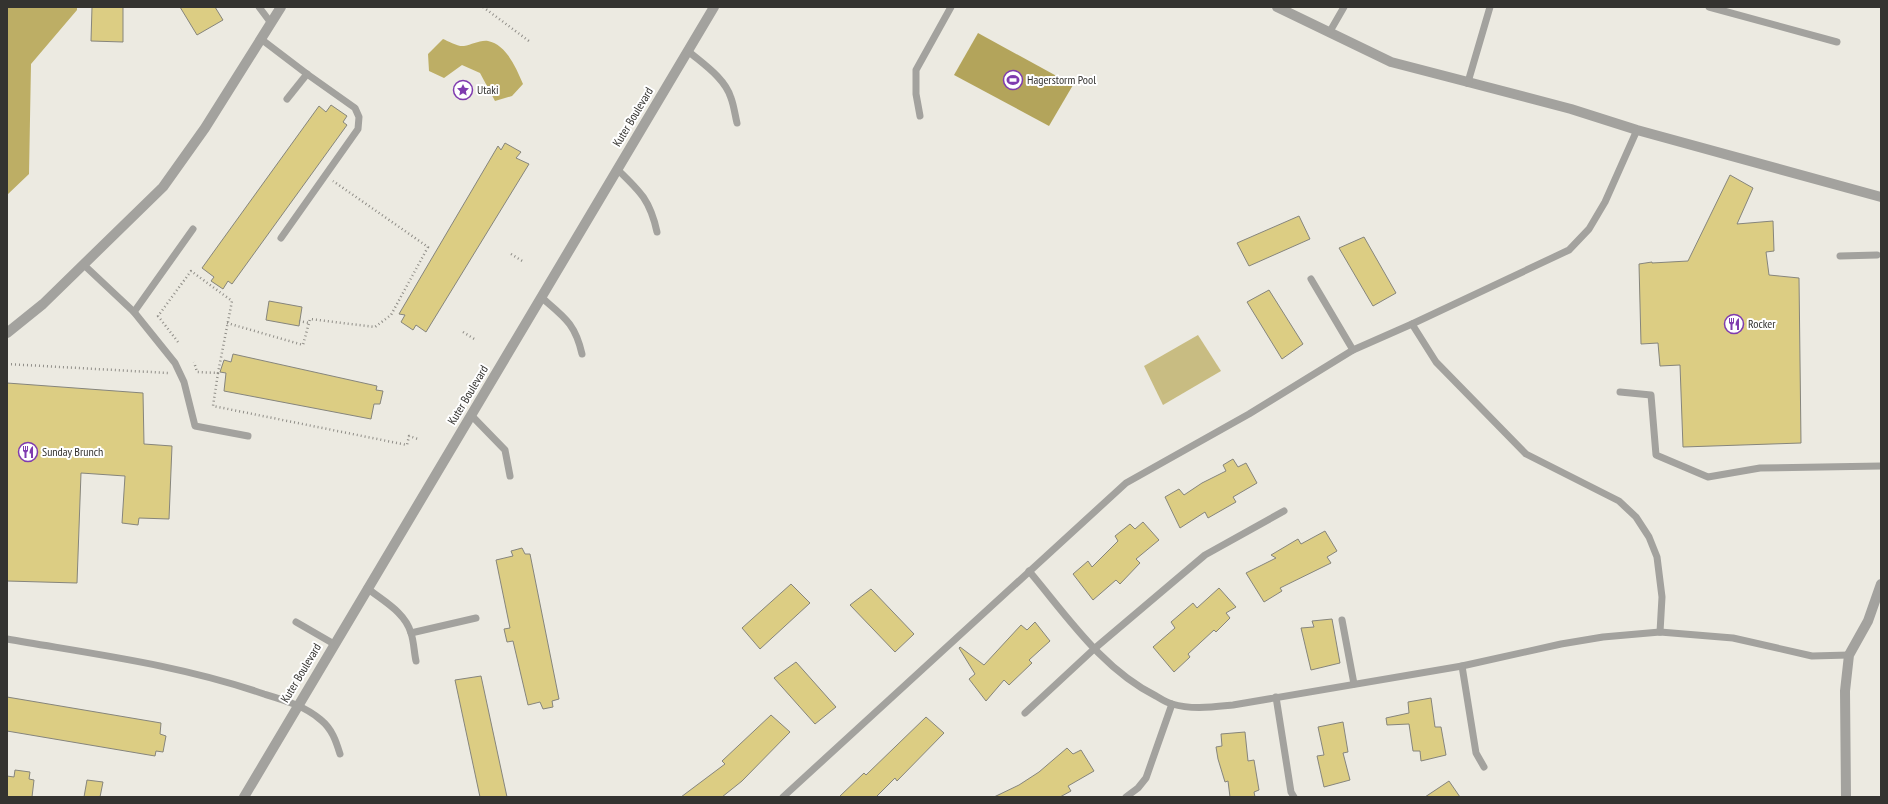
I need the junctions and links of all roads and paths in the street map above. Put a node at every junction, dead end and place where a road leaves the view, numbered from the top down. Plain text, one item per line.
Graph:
1 (259, 7) edge
2 (281, 7) edge
3 (483, 7) edge
4 (714, 7) edge
5 (951, 7) edge
6 (1277, 7) edge
7 (1344, 7) edge
8 (1490, 7) edge
9 (1708, 7) edge
10 (271, 23) junction
11 (1329, 33) junction
12 (261, 39) junction
13 (530, 41) dead end
14 (1837, 42) dead end
15 (688, 51) junction
16 (307, 74) junction
17 (1468, 82) junction
18 (287, 99) dead end
19 (920, 116) dead end
20 (737, 123) dead end
21 (1637, 130) junction
22 (617, 169) junction
23 (325, 176) junction
24 (1881, 198) edge
25 (193, 229) dead end
26 (657, 232) dead end
27 (281, 238) dead end
28 (511, 254) dead end
29 (1877, 255) dead end
30 (1840, 256) dead end
31 (524, 262) dead end
32 (84, 265) junction
33 (1311, 279) dead end
34 (541, 297) junction
35 (134, 312) junction
36 (299, 321) dead end
37 (309, 323) junction
38 (227, 324) junction
39 (1412, 324) junction
40 (463, 332) dead end
41 (7, 333) edge
42 (476, 340) dead end
43 (178, 342) dead end
44 (1353, 350) junction
45 (582, 354) dead end
46 (194, 362) dead end
47 (7, 364) edge
48 (197, 372) junction
49 (173, 373) dead end
50 (192, 373) dead end
51 (218, 374) junction
52 (1620, 392) dead end
53 (471, 416) junction
54 (248, 436) dead end
55 (418, 439) dead end
56 (1881, 466) edge
57 (510, 476) dead end
58 (1284, 511) dead end
59 (1029, 571) junction
60 (1881, 584) edge
61 (367, 588) junction
62 (476, 618) dead end
63 (1342, 620) dead end
64 (296, 622) dead end
65 (1660, 632) junction
66 (411, 633) junction
67 (7, 639) edge
68 (334, 644) junction
69 (1094, 649) junction
70 (1849, 655) junction
71 (416, 661) dead end
72 (1462, 666) junction
73 (1354, 684) junction
74 (1276, 697) junction
75 (1172, 704) junction
76 (297, 705) junction
77 (1025, 714) dead end
78 (340, 754) dead end
79 (1484, 767) dead end
80 (244, 797) edge
81 (782, 797) edge
82 (1126, 797) edge
83 (1294, 797) edge
84 (1846, 797) edge

1 - 10 lane
2 - 10 street
3 - 13 path
4 - 15 street, Kuter Boulevard
5 - 19 lane
6 - 11 street
7 - 11 lane
8 - 17 lane
9 - 14 lane
10 - 12 street
11 - 17 street
12 - 16 lane
12 - 32 street
15 - 20 lane
15 - 22 street, Kuter Boulevard
16 - 18 lane
16 - 23 lane
17 - 21 street
21 - 24 street
21 - 39 lane
22 - 26 lane
22 - 34 street, Kuter Boulevard
23 - 27 lane
23 - 37 path
25 - 35 lane
28 - 31 path
29 - 30 lane
32 - 35 lane
32 - 41 street
33 - 44 lane
34 - 45 lane
34 - 53 street, Kuter Boulevard
35 - 54 lane
36 - 37 path
37 - 38 path
38 - 43 path
38 - 51 path
39 - 44 lane
39 - 65 lane
40 - 42 path
44 - 59 lane
46 - 48 path
47 - 49 path
48 - 50 path
48 - 51 path
51 - 55 path
52 - 56 lane
53 - 57 lane
53 - 61 street, Kuter Boulevard
58 - 69 lane
59 - 69 lane
59 - 81 lane
60 - 70 street
61 - 66 lane
61 - 68 street, Kuter Boulevard
62 - 66 lane
63 - 73 lane
64 - 68 lane
65 - 70 lane
65 - 72 lane
66 - 71 lane
67 - 76 lane
68 - 76 street, Kuter Boulevard
69 - 75 lane
69 - 77 lane
70 - 84 street
72 - 73 lane
72 - 79 lane
73 - 74 lane
74 - 75 lane
74 - 83 lane
75 - 82 lane
76 - 78 lane
76 - 80 street, Kuter Boulevard

